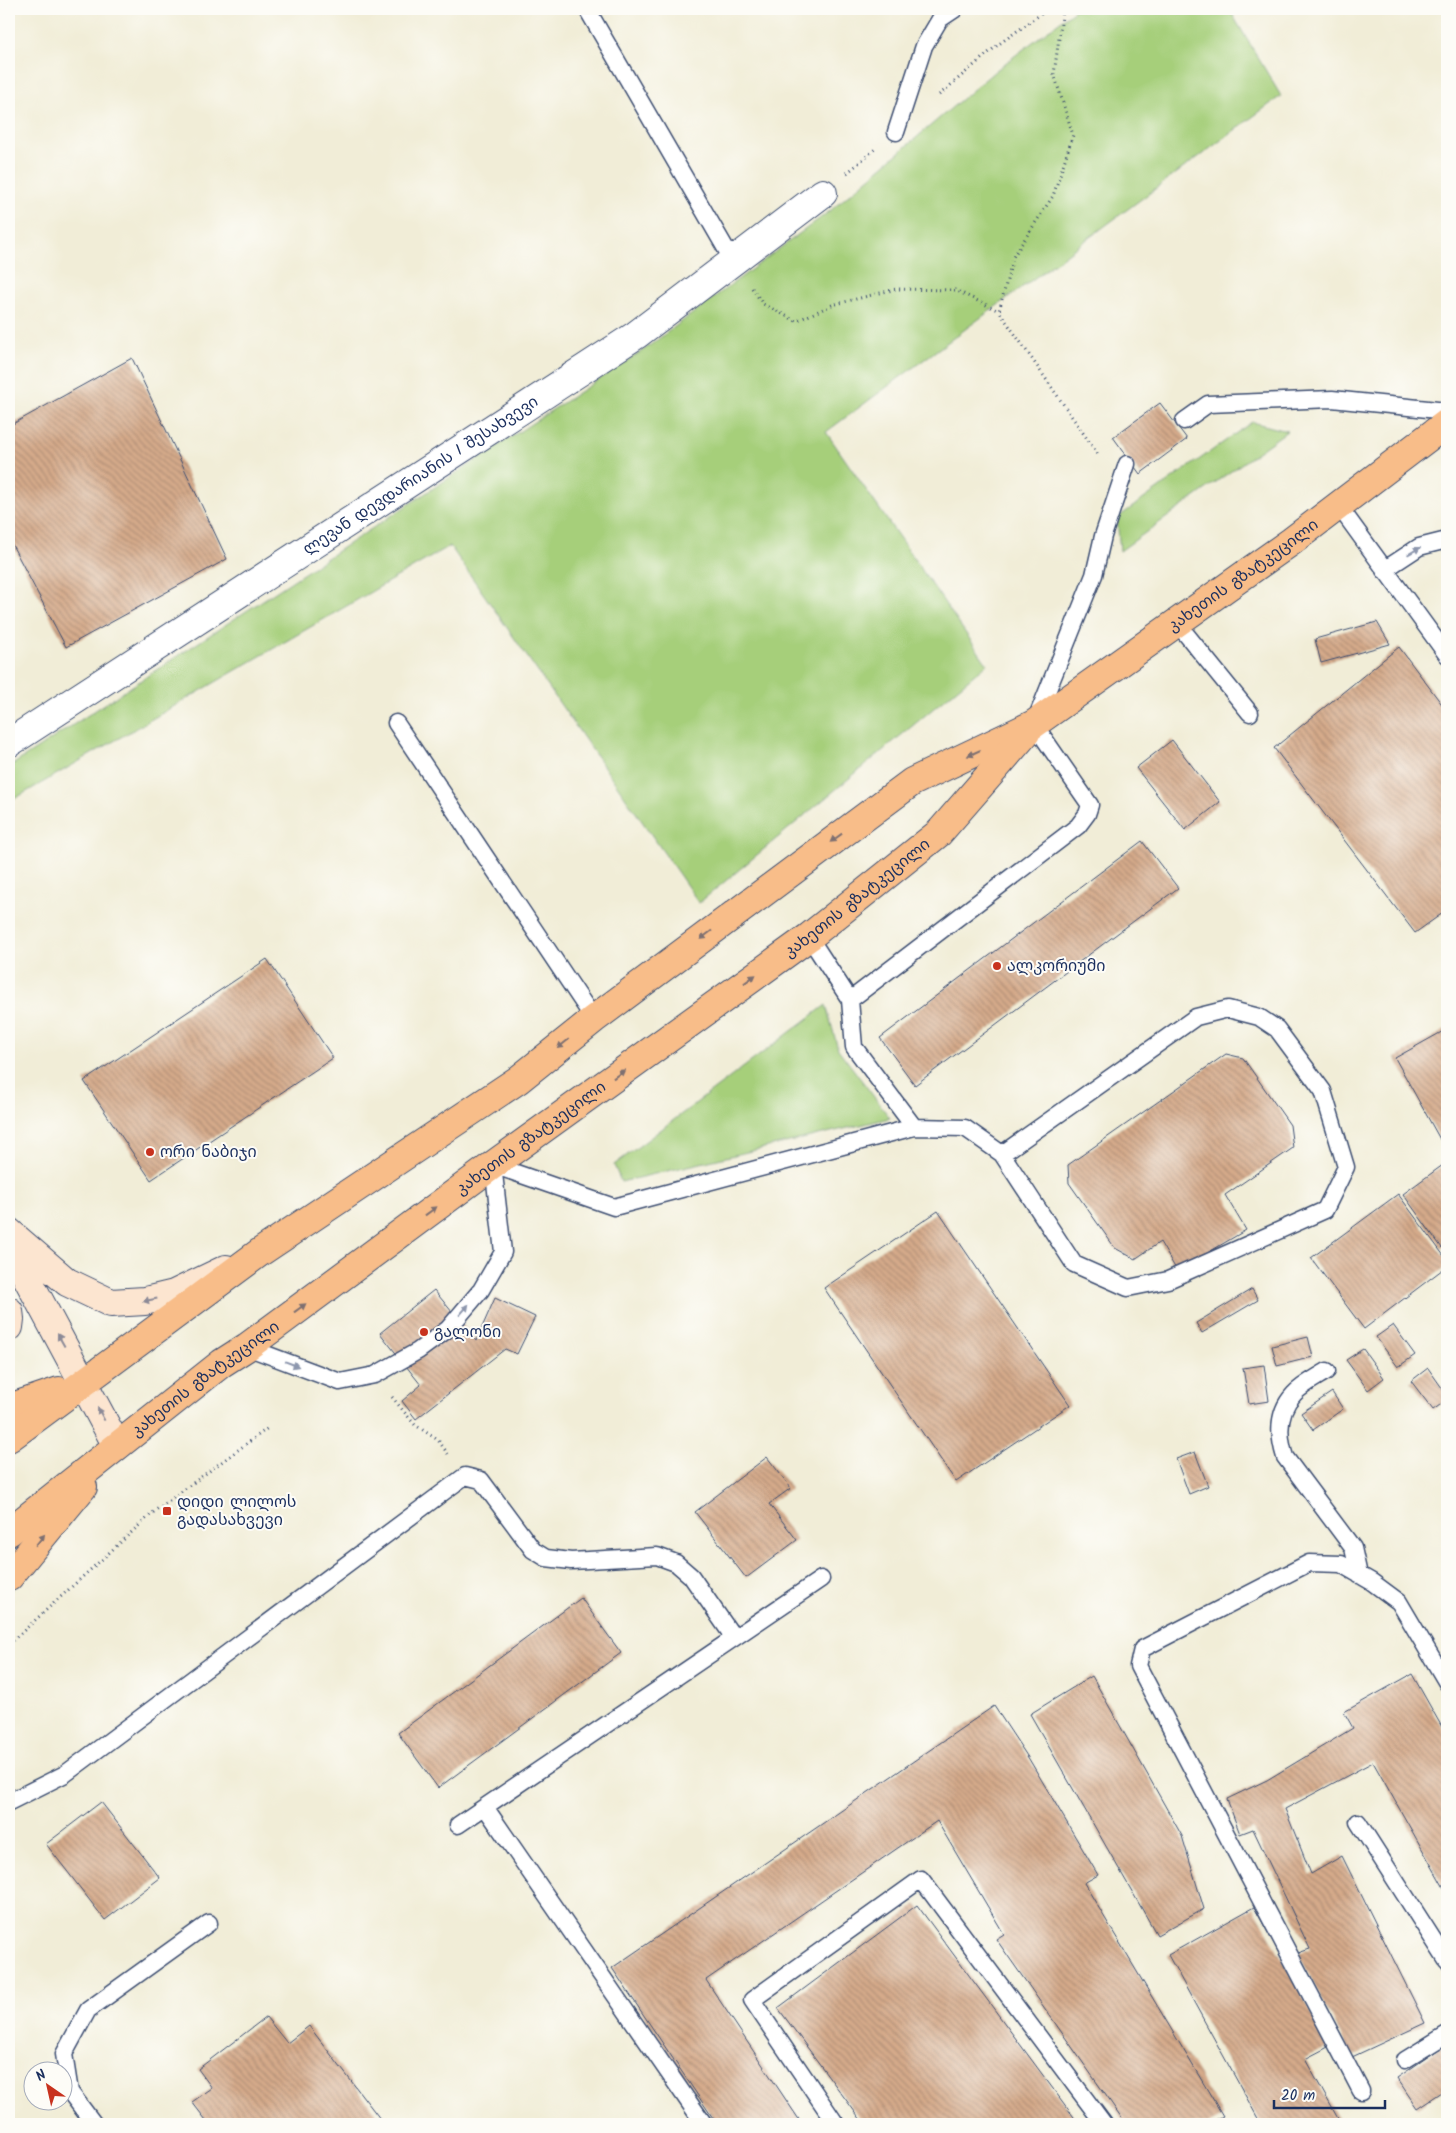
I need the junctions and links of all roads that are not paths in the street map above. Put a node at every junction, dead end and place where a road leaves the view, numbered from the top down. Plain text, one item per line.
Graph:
1 (588, 9) edge
2 (955, 9) edge
3 (896, 132) dead end
4 (823, 193) dead end
5 (733, 261) junction
6 (1447, 412) edge
7 (1184, 421) dead end
8 (1447, 422) edge
9 (1127, 464) dead end
10 (1338, 505) junction
11 (1447, 540) edge
12 (1384, 570) junction
13 (1177, 623) junction
14 (1447, 655) edge
15 (1250, 713) dead end
16 (396, 723) dead end
17 (1034, 724) junction
18 (9, 743) edge
19 (809, 936) junction
20 (850, 1000) junction
21 (594, 1019) junction
22 (914, 1127) junction
23 (1002, 1154) junction
24 (493, 1165) junction
25 (9, 1232) edge
26 (9, 1244) edge
27 (259, 1253) junction
28 (9, 1311) edge
29 (9, 1327) edge
30 (247, 1347) junction
31 (1326, 1371) dead end
32 (84, 1382) junction
33 (9, 1408) edge
34 (9, 1438) edge
35 (117, 1446) junction
36 (9, 1532) edge
37 (1359, 1574) junction
38 (9, 1577) edge
39 (821, 1578) dead end
40 (734, 1638) junction
41 (1447, 1683) edge
42 (9, 1802) edge
43 (486, 1806) junction
44 (1358, 1822) dead end
45 (458, 1825) dead end
46 (209, 1923) dead end
47 (1447, 1961) edge
48 (1447, 2034) edge
49 (1405, 2060) dead end
50 (1360, 2091) dead end
51 (94, 2124) edge
52 (704, 2124) edge
53 (836, 2124) edge
54 (1104, 2124) edge

1 - 5 lane
2 - 3 lane
4 - 5 street, ლევან დევდარიანის I შესახვევი
5 - 18 street, ლევან დევდარიანის I შესახვევი
6 - 7 lane
8 - 10 highway, კახეთის გზატკეცილი
9 - 17 lane
10 - 12 lane
10 - 13 highway, კახეთის გზატკეცილი
12 -> 11 lane
12 - 14 lane
13 - 15 lane
13 - 17 highway, კახეთის გზატკეცილი
16 - 21 lane
17 - 19 highway, კახეთის გზატკეცილი
17 - 20 lane
17 -> 21 highway, კახეთის გზატკეცილი
19 - 20 lane
24 -> 19 highway, კახეთის გზატკეცილი
20 - 22 lane
21 -> 27 highway, კახეთის გზატკეცილი
22 - 23 lane
22 - 24 lane
23 - 23 lane
30 -> 24 highway, კახეთის გზატკეცილი
30 -> 24 lane
27 -> 25 main road
32 -> 26 main road
27 - 32 highway, კახეთის გზატკეცილი
28 - 29 main road
30 - 35 highway, კახეთის გზატკეცილი
31 - 37 lane
32 - 33 highway
32 - 34 highway, კახეთის გზატკეცილი
35 -> 32 main road
35 - 36 highway, კახეთის გზატკეცილი
38 -> 35 highway
37 - 41 lane
37 - 50 lane
39 - 40 lane
40 - 42 lane
40 - 43 lane
43 - 45 lane
43 - 52 lane
44 - 47 lane
46 - 51 lane
48 - 49 lane
53 - 54 lane

